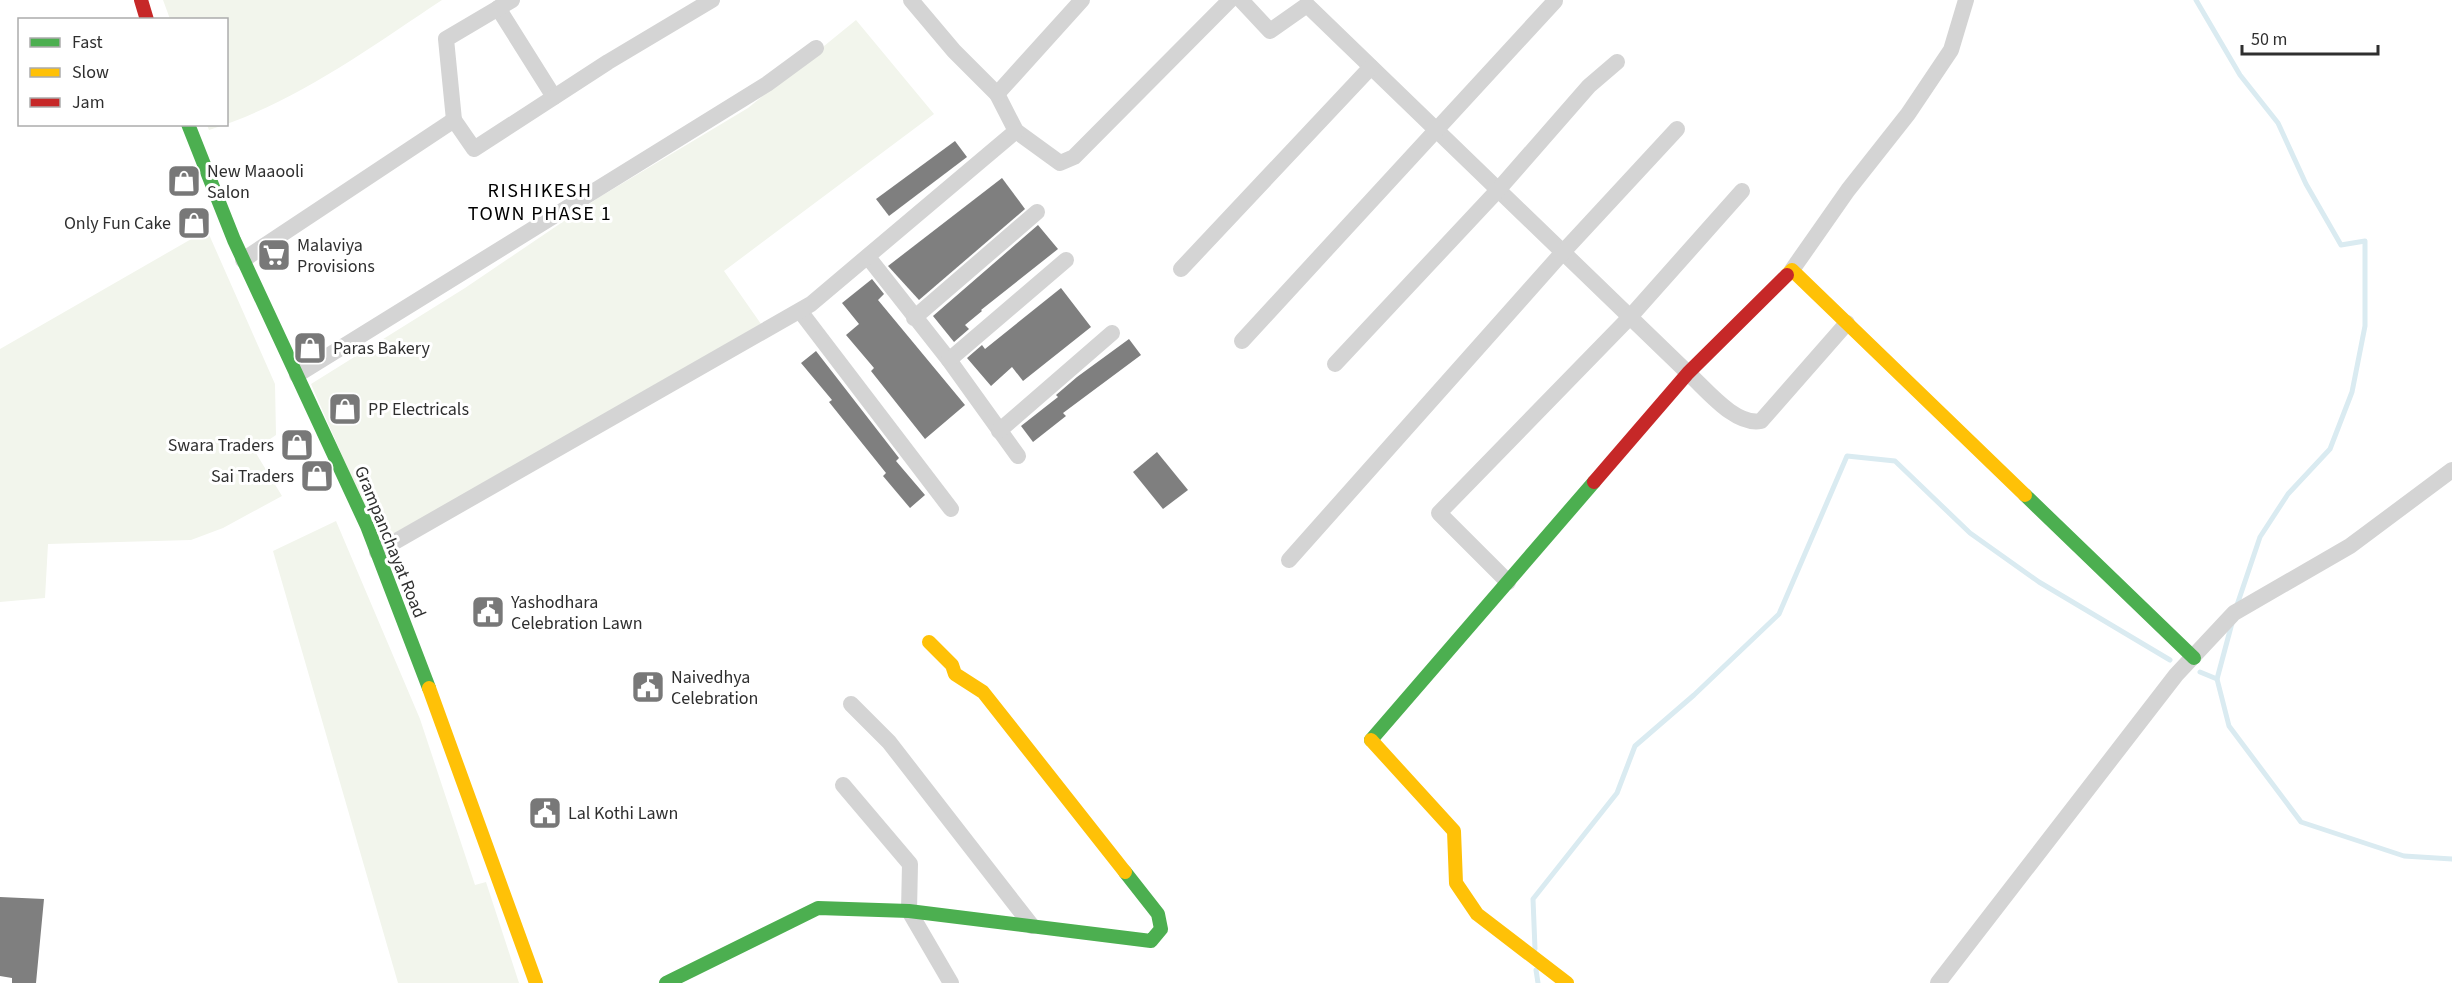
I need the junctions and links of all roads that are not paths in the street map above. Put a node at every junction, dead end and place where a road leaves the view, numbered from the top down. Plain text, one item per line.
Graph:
1 (141, 0) edge
2 (712, 0) edge
3 (911, 0) edge
4 (1082, 0) edge
5 (1230, 0) edge
6 (1241, 0) edge
7 (1966, 0) edge
8 (1555, 1) edge
9 (505, 4) edge
10 (146, 18) edge
11 (816, 48) dead end
12 (1617, 62) dead end
13 (1371, 67) junction
14 (997, 94) junction
15 (554, 97) junction
16 (454, 120) junction
17 (189, 126) edge
18 (1436, 129) junction
19 (1677, 129) dead end
20 (1016, 131) junction
21 (1498, 190) junction
22 (1742, 191) dead end
23 (1037, 212) dead end
24 (1563, 252) junction
25 (868, 257) junction
26 (243, 260) junction
27 (1066, 260) dead end
28 (1181, 269) dead end
29 (1792, 270) junction
30 (800, 311) junction
31 (1630, 317) junction
32 (914, 318) junction
33 (1847, 323) junction
34 (1112, 333) dead end
35 (1242, 341) dead end
36 (949, 360) junction
37 (1335, 364) dead end
38 (1688, 373) junction
39 (297, 375) junction
40 (999, 430) junction
41 (1018, 456) dead end
42 (2452, 470) edge
43 (951, 508) dead end
44 (377, 552) junction
45 (1289, 560) dead end
46 (1508, 582) junction
47 (929, 642) dead end
48 (2194, 658) junction
49 (850, 704) dead end
50 (843, 786) dead end
51 (909, 911) junction
52 (1032, 926) junction
53 (536, 983) edge
54 (666, 983) edge
55 (951, 983) edge
56 (1567, 983) edge
57 (1938, 983) edge

1 - 10 street
2 - 15 street
3 - 14 street
4 - 14 street
5 - 20 street
6 - 13 street
7 - 29 street
8 - 18 street
9 - 15 street
9 - 16 street
11 - 39 street
12 - 21 street
13 - 18 street
13 - 28 street
14 - 20 street
15 - 16 street
16 - 26 street
17 - 26 street, Grampanchayat Road
18 - 21 street
18 - 35 street
19 - 24 street
20 - 25 street
21 - 24 street
21 - 37 street
22 - 31 street
23 - 32 street
24 - 31 street
24 - 45 street
25 - 30 street
25 - 32 street
26 - 39 street, Grampanchayat Road
27 - 36 street
29 - 33 street
29 - 38 street
30 - 43 street
30 - 44 street
31 - 38 street
31 - 46 street
32 - 36 street
33 - 38 street
33 - 48 street
34 - 40 street
36 - 40 street
38 - 46 street
39 - 44 street, Grampanchayat Road
40 - 41 street
42 - 48 street
44 - 53 street, Grampanchayat Road
46 - 56 street
47 - 52 street
48 - 57 street
49 - 52 street
50 - 51 street
51 - 52 street
51 - 54 street
51 - 55 street

